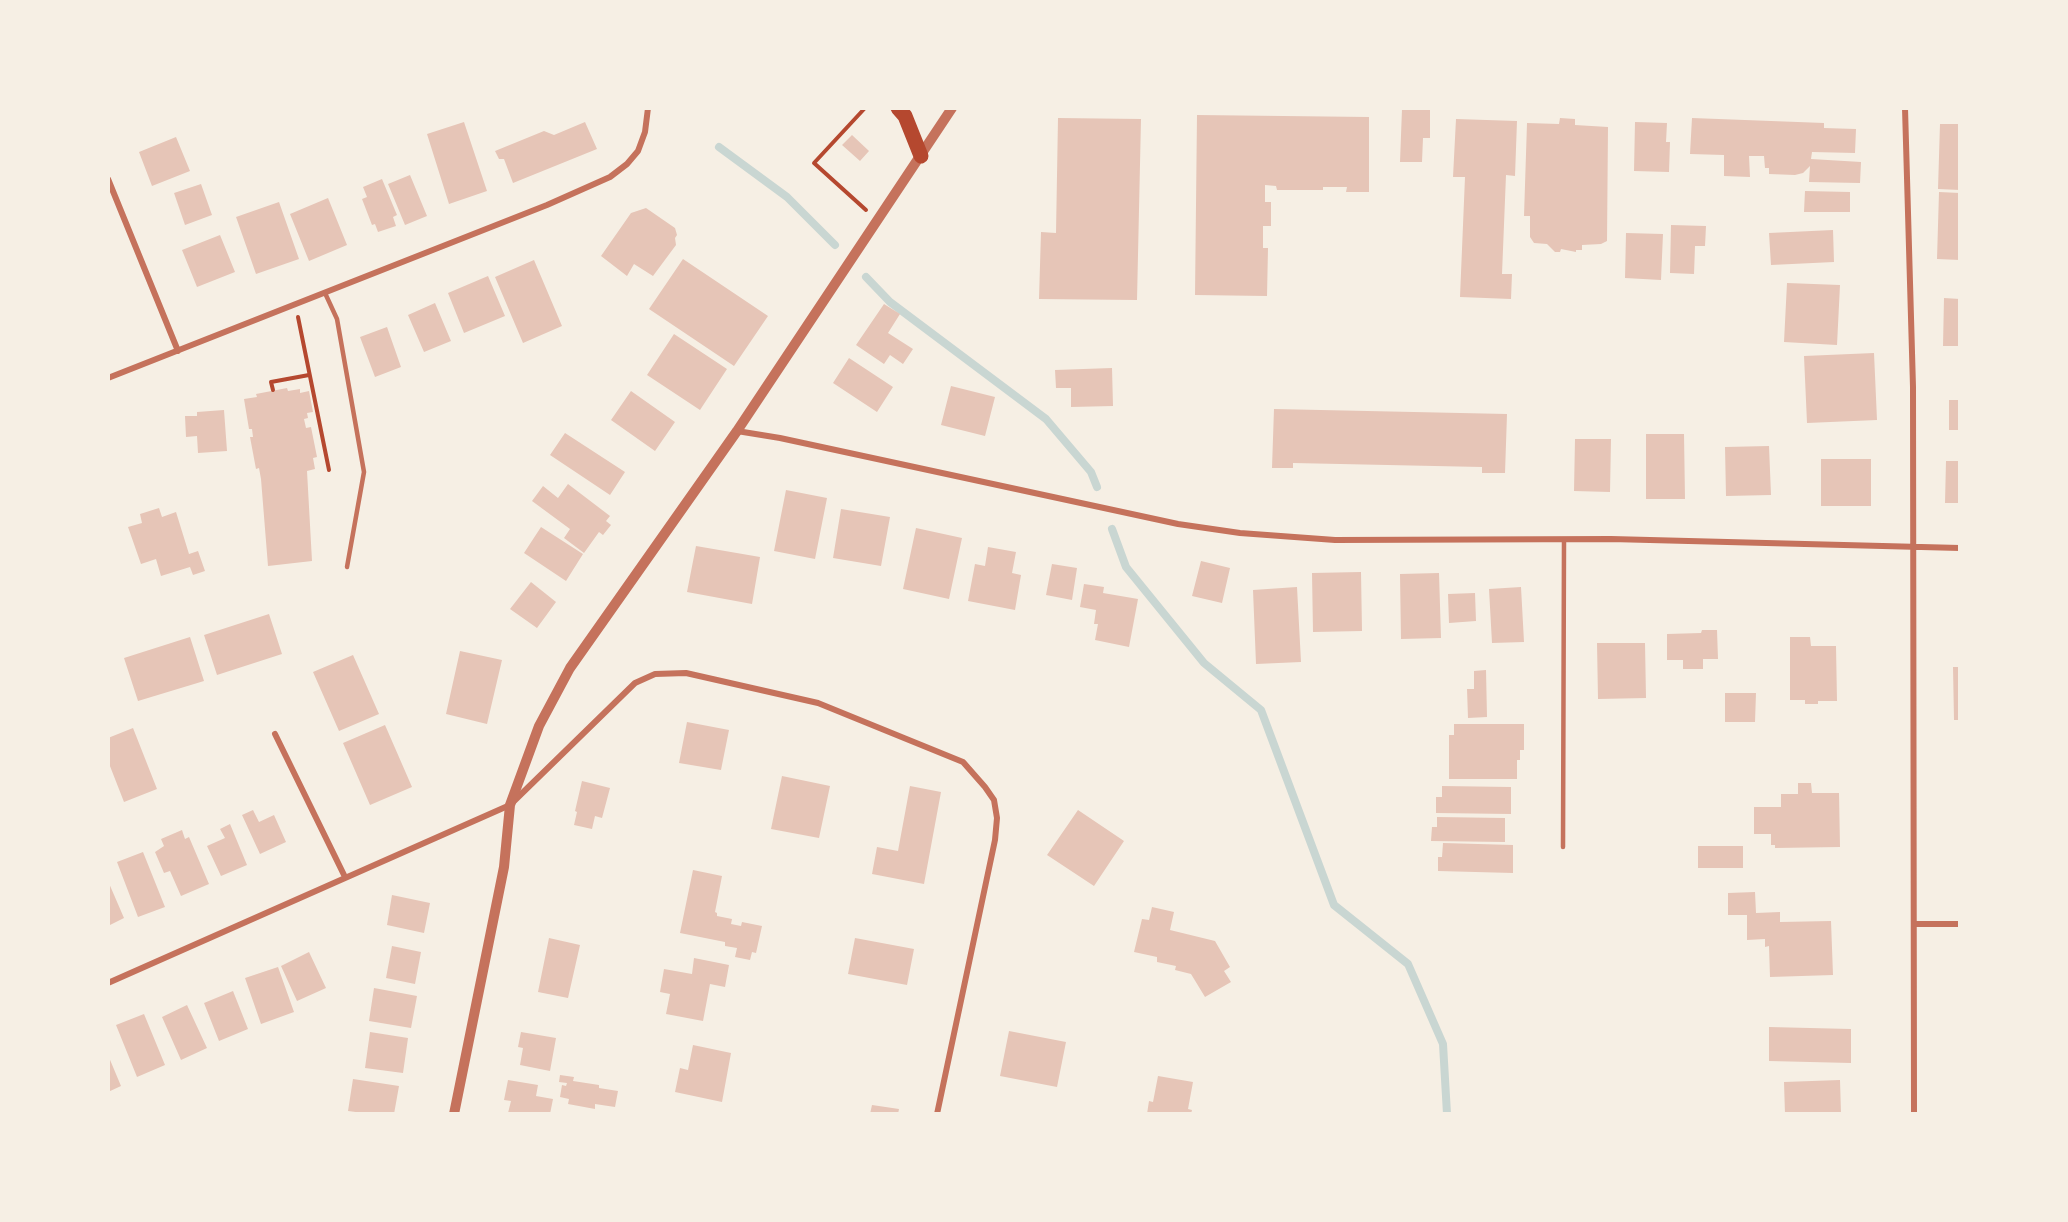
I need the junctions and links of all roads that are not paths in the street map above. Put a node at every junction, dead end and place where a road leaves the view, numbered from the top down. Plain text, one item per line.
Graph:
1 (648, 108) edge
2 (898, 108) edge
3 (952, 108) edge
4 (1905, 108) edge
5 (921, 156) junction
6 (108, 179) edge
7 (325, 293) junction
8 (178, 351) junction
9 (108, 378) edge
10 (737, 431) junction
11 (1564, 540) junction
12 (1913, 546) junction
13 (1960, 548) edge
14 (347, 567) dead end
15 (275, 734) dead end
16 (510, 805) junction
17 (1563, 847) dead end
18 (345, 877) junction
19 (1914, 924) junction
20 (1960, 924) edge
21 (108, 983) edge
22 (454, 1114) edge
23 (937, 1114) edge
24 (1914, 1114) edge

1 - 7 street
2 - 5 main road
3 - 5 street
4 - 12 street
5 - 10 street
6 - 8 street
7 - 8 street
7 - 14 lane
8 - 9 street
10 - 11 street
10 - 16 street
11 - 12 street
11 - 17 lane
12 - 13 street
12 - 19 street
15 - 18 street
16 - 18 street
16 - 22 street
16 - 23 street
18 - 21 street
19 - 20 street
19 - 24 street

